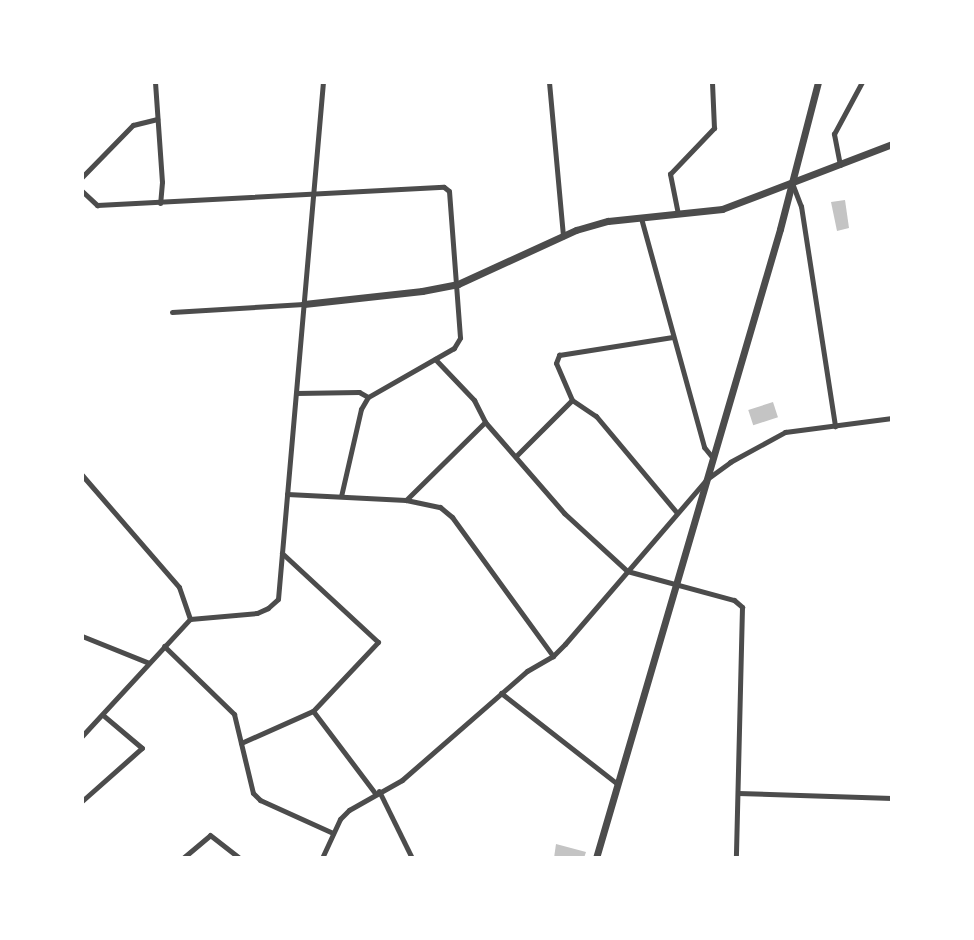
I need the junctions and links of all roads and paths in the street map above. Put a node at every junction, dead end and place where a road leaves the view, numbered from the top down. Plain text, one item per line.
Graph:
1 (154, 82) edge
2 (323, 82) edge
3 (549, 82) edge
4 (712, 82) edge
5 (818, 82) edge
6 (862, 82) edge
7 (157, 119) junction
8 (891, 144) edge
9 (840, 165) junction
10 (82, 177) edge
11 (792, 183) junction
12 (82, 191) edge
13 (313, 194) junction
14 (159, 203) junction
15 (678, 214) junction
16 (640, 218) junction
17 (563, 236) junction
18 (458, 284) junction
19 (304, 304) junction
20 (172, 312) dead end
21 (673, 337) junction
22 (435, 359) junction
23 (296, 393) junction
24 (368, 397) junction
25 (572, 400) junction
26 (891, 418) edge
27 (485, 422) junction
28 (836, 426) junction
29 (516, 456) junction
30 (713, 458) junction
31 (82, 475) edge
32 (707, 479) junction
33 (287, 494) junction
34 (341, 496) junction
35 (406, 500) junction
36 (677, 513) junction
37 (282, 553) junction
38 (627, 571) junction
39 (676, 583) junction
40 (190, 619) junction
41 (82, 636) edge
42 (164, 646) junction
43 (553, 656) junction
44 (149, 663) junction
45 (501, 693) junction
46 (313, 711) junction
47 (103, 715) junction
48 (82, 736) edge
49 (241, 743) junction
50 (616, 783) junction
51 (377, 792) junction
52 (738, 793) junction
53 (891, 798) edge
54 (82, 801) edge
55 (333, 833) junction
56 (183, 858) edge
57 (239, 858) edge
58 (322, 858) edge
59 (412, 858) edge
60 (596, 858) edge
61 (736, 858) edge

1 - 7 street
2 - 13 street
3 - 17 street
4 - 15 street
5 - 11 street
6 - 9 street
7 - 10 street
7 - 14 street
8 - 9 street
9 - 11 street
11 - 15 street
11 - 28 street
11 - 30 street
12 - 14 street
13 - 14 street
13 - 18 street
13 - 19 street
15 - 16 street
16 - 17 street
16 - 21 street
17 - 18 street
18 - 19 street
18 - 22 street
19 - 20 street
19 - 23 street
21 - 25 street
21 - 30 street
22 - 24 street
22 - 27 street
23 - 24 street
23 - 33 street
24 - 34 street
25 - 29 street
25 - 36 street
26 - 28 street
27 - 29 street
27 - 35 street
28 - 32 street
29 - 38 street
30 - 32 street
31 - 40 street
32 - 36 street
32 - 39 street
33 - 34 street
33 - 37 street
34 - 35 street
35 - 43 street
36 - 38 street
37 - 40 street
37 - 46 street
38 - 39 street
38 - 43 street
39 - 50 street
39 - 52 street
40 - 42 street
41 - 44 street
42 - 44 street
42 - 49 street
43 - 45 street
44 - 47 street
45 - 50 street
45 - 51 street
46 - 49 street
46 - 51 street
47 - 48 street
47 - 54 street
49 - 55 street
50 - 60 street
51 - 55 street
51 - 59 street
52 - 53 street
52 - 61 street
55 - 58 street
56 - 57 street

